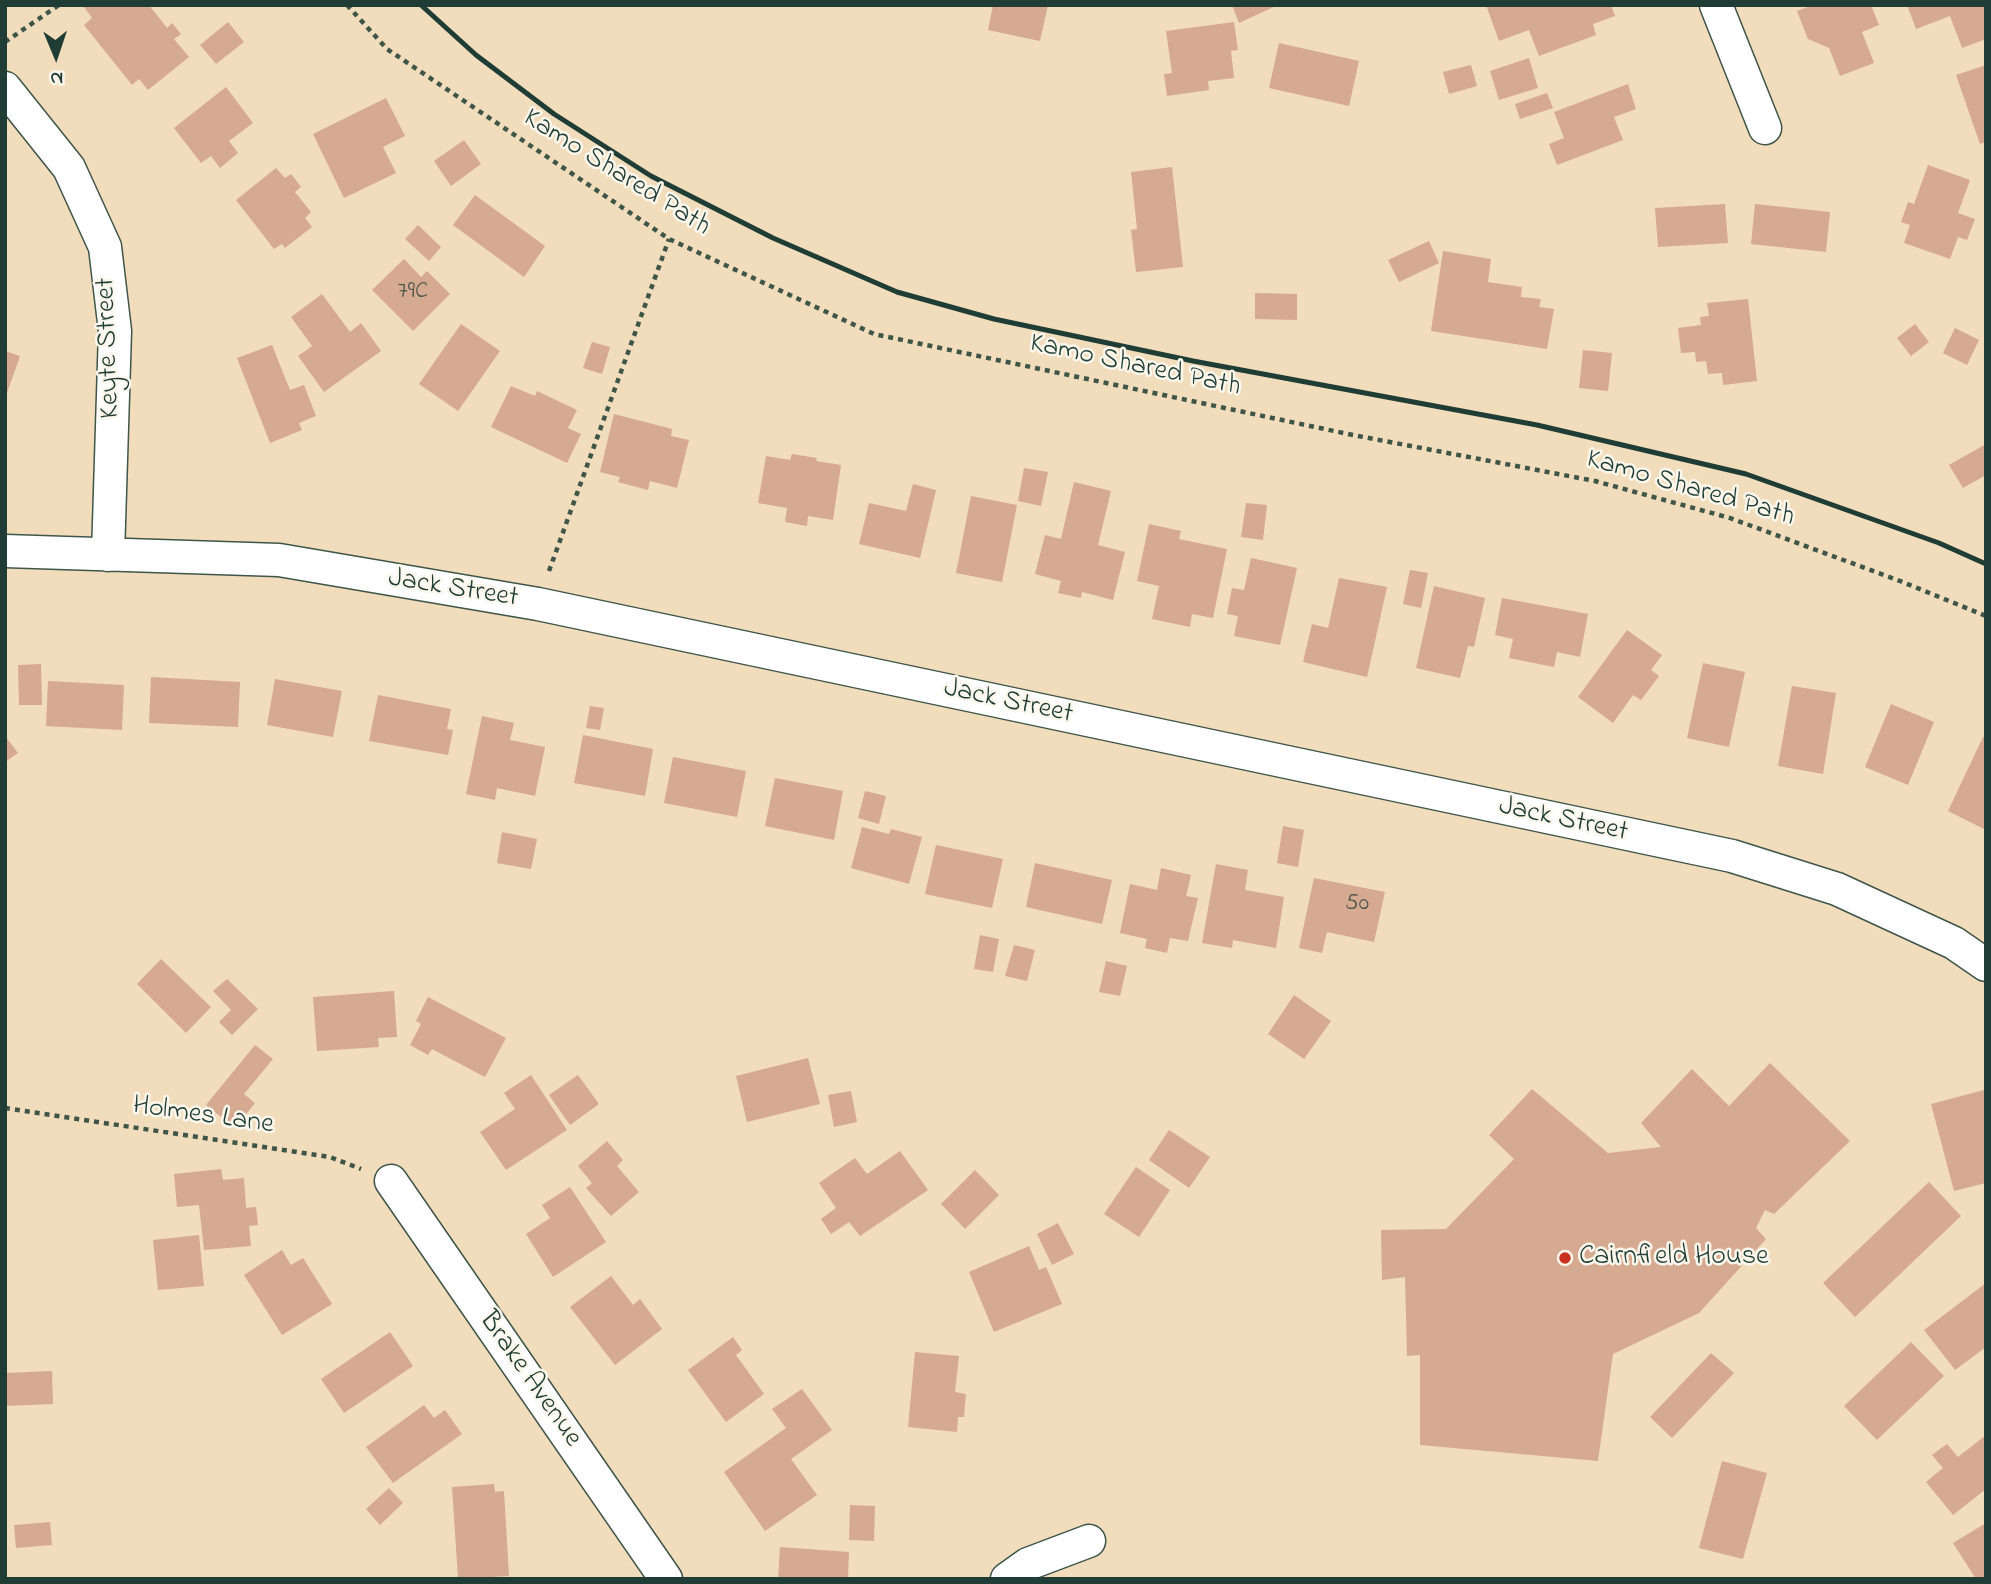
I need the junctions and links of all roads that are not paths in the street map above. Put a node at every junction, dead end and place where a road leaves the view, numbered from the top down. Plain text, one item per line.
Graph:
1 (1716, 5) edge
2 (5, 88) edge
3 (1765, 128) dead end
4 (5, 551) edge
5 (108, 555) junction
6 (1986, 965) edge
7 (391, 1181) road end
8 (1089, 1541) dead end
9 (666, 1579) edge
10 (1007, 1579) edge

1 - 3 street
2 - 5 street, Keyte Street
4 - 5 street, Jack Street
5 - 6 street, Jack Street
7 - 9 street, Brake Avenue
8 - 10 street

